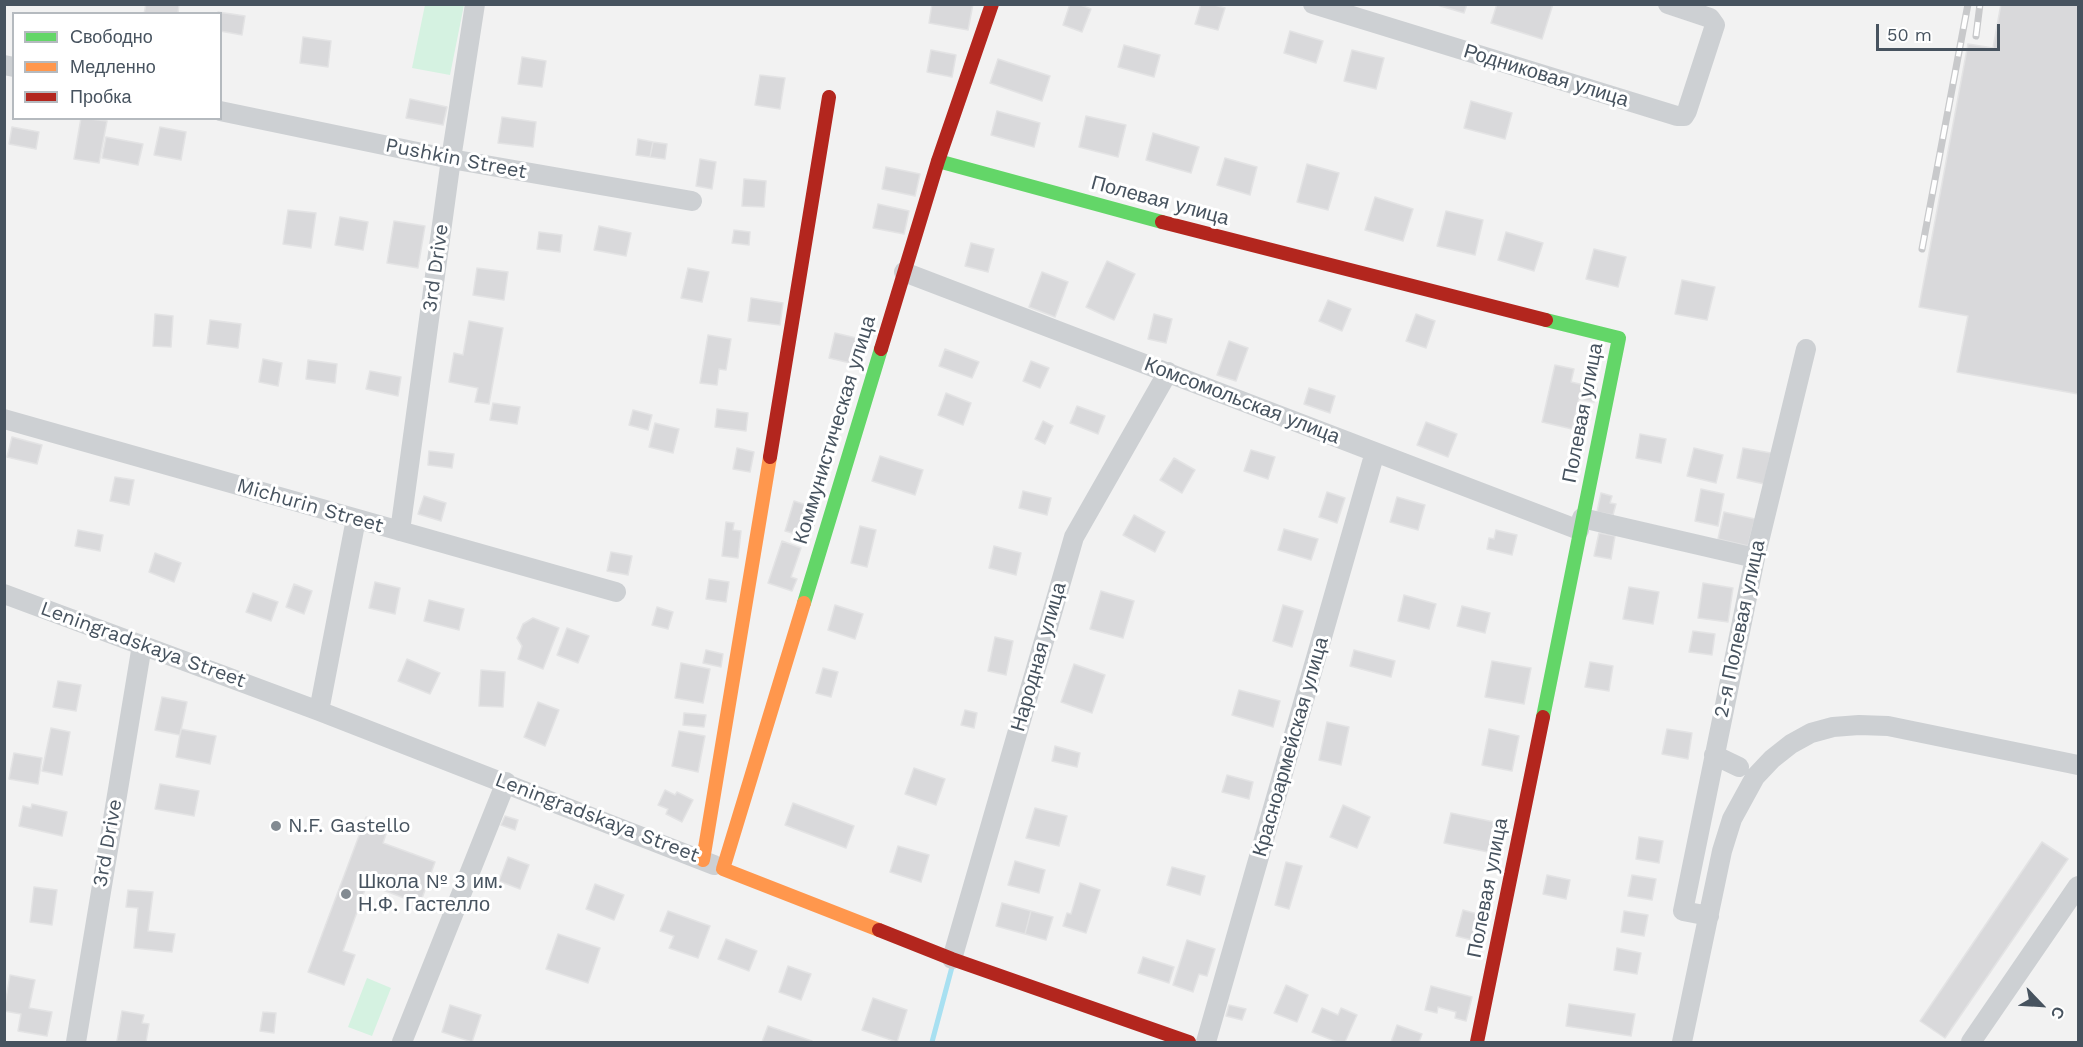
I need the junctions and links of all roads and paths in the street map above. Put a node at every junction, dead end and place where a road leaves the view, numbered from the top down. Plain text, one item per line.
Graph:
1 (475, 4) edge
2 (992, 4) edge
3 (1313, 4) edge
4 (1668, 4) edge
5 (829, 98) dead end
6 (222, 111) edge
7 (451, 159) junction
8 (938, 161) junction
9 (692, 201) dead end
10 (904, 272) junction
11 (1806, 349) dead end
12 (1168, 372) junction
13 (4, 419) edge
14 (1376, 452) junction
15 (356, 519) junction
16 (1581, 524) junction
17 (400, 531) junction
18 (1755, 558) junction
19 (616, 592) dead end
20 (4, 594) edge
21 (141, 645) junction
22 (319, 711) junction
23 (1714, 755) junction
24 (2079, 765) edge
25 (1739, 767) dead end
26 (506, 782) junction
27 (703, 860) junction
28 (723, 869) junction
29 (2079, 886) edge
30 (1708, 916) junction
31 (952, 959) junction
32 (76, 1042) edge
33 (402, 1042) edge
34 (1189, 1042) edge
35 (1206, 1042) edge
36 (1478, 1042) edge
37 (1682, 1042) edge
38 (1971, 1042) edge

1 - 7 street, 3rd Drive
2 - 8 street, Коммунистическая улица
3 - 4 street, Родниковая улица
5 - 27 street
6 - 7 street, Pushkin Street
7 - 9 street, Pushkin Street
7 - 17 street, 3rd Drive
8 - 10 street, Коммунистическая улица
8 - 16 street, Полевая улица
10 - 12 street, Комсомольская улица
10 - 28 street, Коммунистическая улица
11 - 18 street, 2-я Полевая улица
12 - 14 street, Комсомольская улица
12 - 31 street, Народная улица
13 - 15 street, Michurin Street
14 - 16 street, Комсомольская улица
14 - 35 street, Красноармейская улица
15 - 17 street, Michurin Street
15 - 22 street
16 - 18 street, Комсомольская улица
16 - 36 street, Полевая улица
17 - 19 street, Michurin Street
18 - 23 street, 2-я Полевая улица
20 - 21 street, Leningradskaya Street
21 - 22 street, Leningradskaya Street
21 - 32 street, 3rd Drive
22 - 26 street, Leningradskaya Street
23 - 25 street
23 - 30 street, 2-я Полевая улица
24 - 30 street
26 - 27 street, Leningradskaya Street
26 - 33 street
27 - 28 street, Leningradskaya Street
28 - 31 street, Leningradskaya Street
29 - 38 street
30 - 37 street
31 - 34 street, Leningradskaya Street

